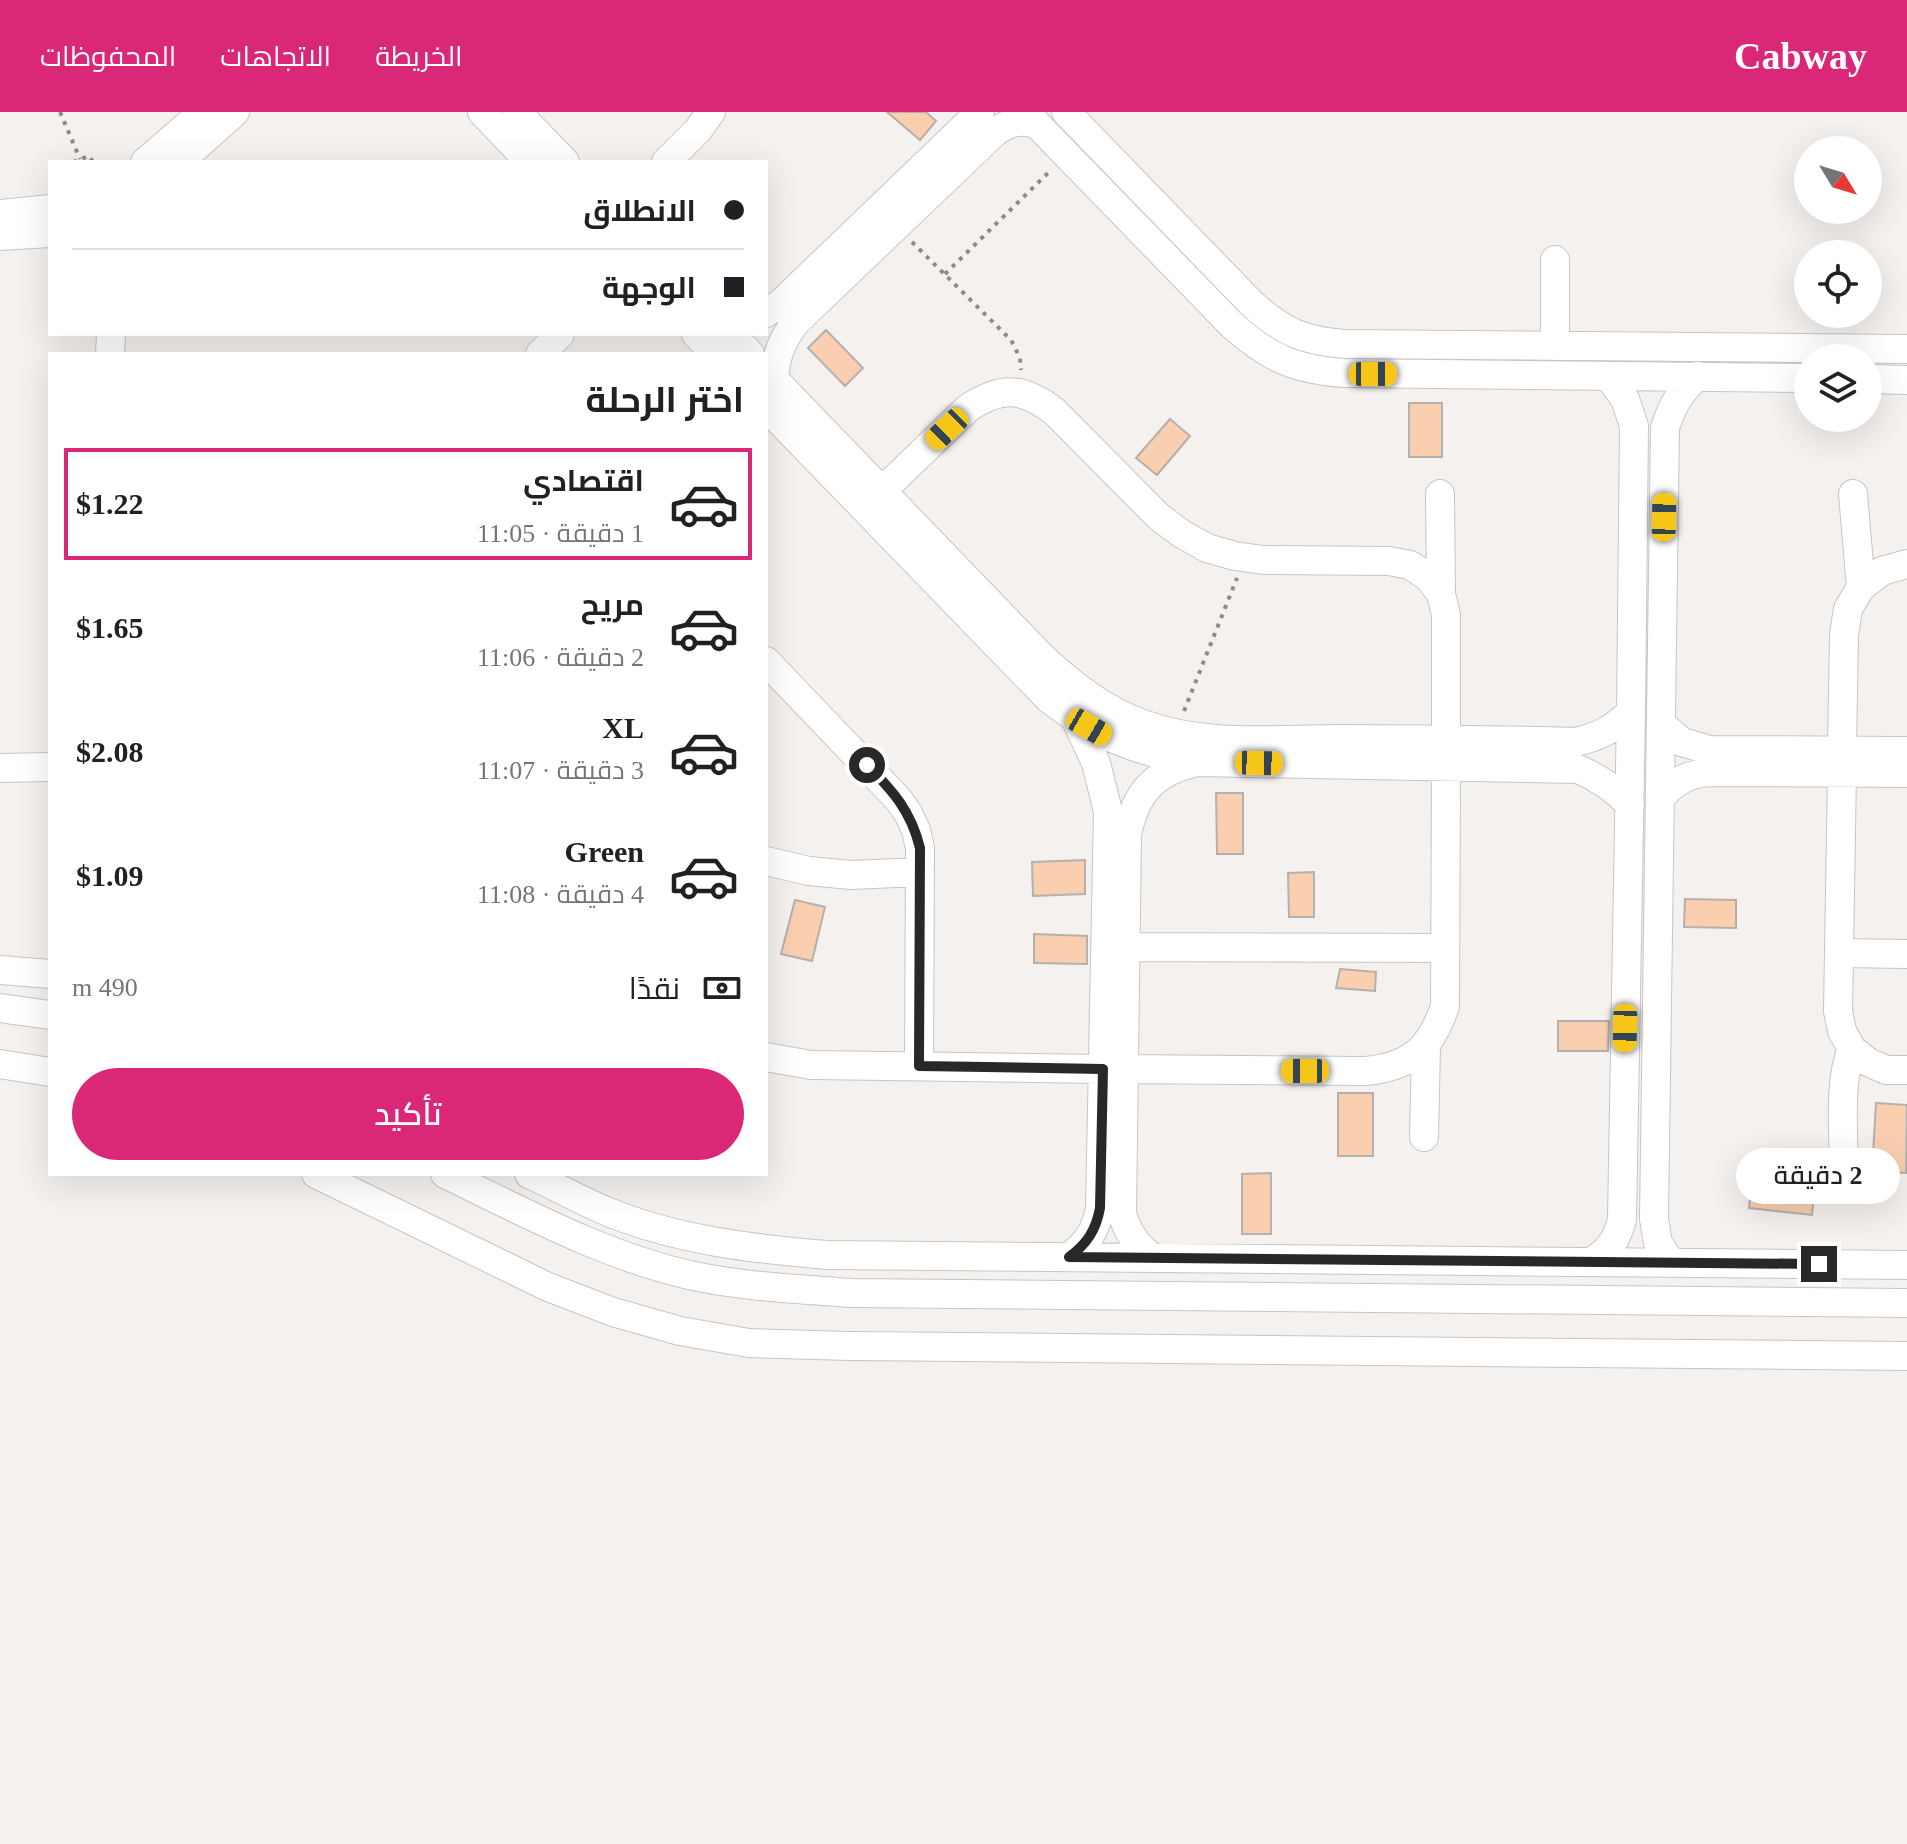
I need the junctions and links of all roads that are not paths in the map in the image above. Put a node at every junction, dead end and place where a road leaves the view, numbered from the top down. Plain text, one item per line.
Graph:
1 (203, 112) edge
2 (235, 112) edge
3 (482, 112) edge
4 (517, 112) edge
5 (711, 112) edge
6 (980, 112) edge
7 (1066, 112) edge
8 (1031, 118) edge
9 (147, 160) edge
10 (181, 160) edge
11 (528, 160) edge
12 (563, 160) edge
13 (668, 160) edge
14 (48, 209) edge
15 (0, 214) edge
16 (48, 233) edge
17 (0, 236) edge
18 (1555, 260) dead end
19 (768, 312) edge
20 (558, 336) edge
21 (698, 336) edge
22 (733, 336) edge
23 (1555, 346) junction
24 (1907, 349) edge
25 (542, 352) edge
26 (713, 352) edge
27 (748, 352) edge
28 (770, 375) edge
29 (1608, 376) junction
30 (1698, 376) junction
31 (1794, 378) edge
32 (1882, 379) edge
33 (1907, 380) edge
34 (768, 409) edge
35 (882, 491) junction
36 (1440, 494) dead end
37 (1853, 494) dead end
38 (1907, 564) edge
39 (1861, 587) junction
40 (1441, 594) junction
41 (768, 663) edge
42 (1631, 712) junction
43 (1075, 718) junction
44 (1661, 724) junction
45 (1907, 751) edge
46 (1446, 753) junction
47 (1197, 762) junction
48 (1842, 762) junction
49 (48, 767) edge
50 (0, 768) edge
51 (1907, 773) edge
52 (1660, 799) junction
53 (1630, 805) junction
54 (768, 861) edge
55 (920, 872) junction
56 (1125, 947) junction
57 (1445, 948) junction
58 (1839, 953) junction
59 (1907, 954) edge
60 (0, 970) edge
61 (48, 974) edge
62 (0, 1008) edge
63 (48, 1015) edge
64 (1426, 1046) junction
65 (1852, 1049) junction
66 (768, 1057) edge
67 (0, 1064) edge
68 (919, 1066) junction
69 (1113, 1069) junction
70 (1907, 1070) edge
71 (48, 1072) edge
72 (1424, 1137) dead end
73 (1844, 1172) dead end
74 (320, 1176) edge
75 (449, 1176) edge
76 (533, 1176) edge
77 (1069, 1257) junction
78 (1152, 1257) junction
79 (1591, 1262) junction
80 (1671, 1263) junction
81 (1907, 1265) edge
82 (1907, 1303) edge
83 (1907, 1356) edge

1 - 9 street
2 - 10 street
3 - 11 street
4 - 12 street
5 - 13 street
6 - 19 street
7 - 23 street
8 - 28 street
8 - 29 street
14 - 15 street
16 - 17 street
18 - 23 street
20 - 25 street
21 - 26 street
22 - 27 street
23 - 24 street
28 - 35 street
29 - 30 street
29 - 42 street
30 - 31 street
30 - 44 street
32 - 33 street
34 - 43 street
35 - 40 street
35 - 46 street
36 - 40 street
37 - 39 street
38 - 39 street
39 - 48 street
40 - 46 street
41 - 55 street
42 - 46 street
42 - 53 street
43 - 47 street
43 - 69 street
44 - 48 street
44 - 52 street
45 - 48 street
46 - 47 street
46 - 53 street
46 - 57 street
47 - 56 street
48 - 51 street
48 - 52 street
48 - 58 street
49 - 50 street
52 - 80 street
53 - 79 street
54 - 55 street
55 - 68 street
56 - 57 street
56 - 69 street
57 - 64 street
58 - 59 street
58 - 65 street
60 - 61 street
62 - 63 street
64 - 69 street
64 - 72 street
65 - 70 street
65 - 73 street
66 - 68 street
67 - 71 street
68 - 69 street
69 - 77 street
69 - 78 street
74 - 83 street
75 - 82 street
76 - 77 street
77 - 78 street
78 - 79 street
79 - 80 street
80 - 81 street

